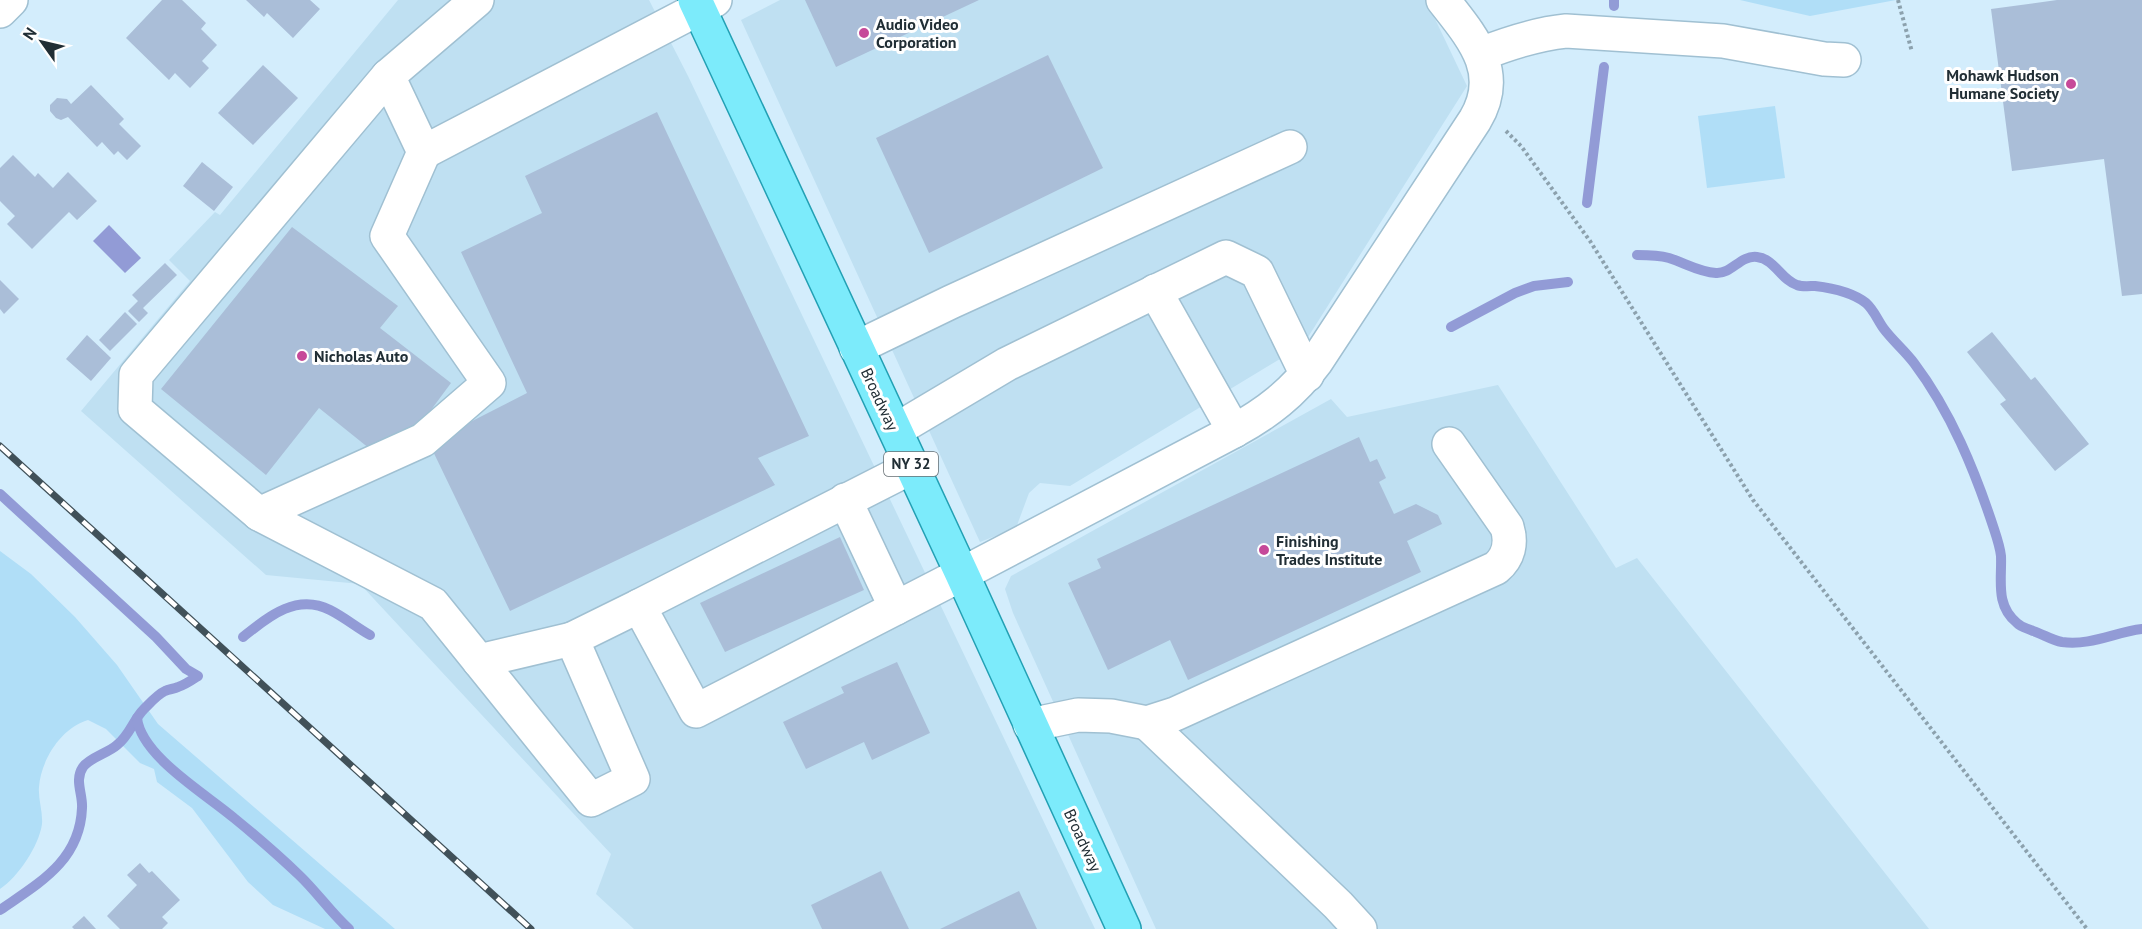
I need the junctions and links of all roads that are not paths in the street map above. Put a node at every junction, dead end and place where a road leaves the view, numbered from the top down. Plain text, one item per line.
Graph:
1 (11, 0) edge
2 (477, 0) edge
3 (1443, 0) edge
4 (703, 3) edge
5 (0, 11) edge
6 (1481, 54) junction
7 (1844, 60) dead end
8 (388, 76) junction
9 (1290, 147) dead end
10 (424, 152) junction
11 (1155, 291) junction
12 (856, 348) junction
13 (1307, 375) junction
14 (896, 430) junction
15 (1234, 431) junction
16 (1449, 444) dead end
17 (912, 467) junction
18 (845, 500) junction
19 (259, 514) junction
20 (962, 574) junction
21 (639, 606) junction
22 (896, 608) junction
23 (572, 639) junction
24 (479, 661) junction
25 (1147, 723) junction
26 (1030, 725) junction
27 (1124, 929) edge
28 (1360, 929) edge

1 - 5 street
2 - 8 street
3 - 6 street
4 - 10 street
4 - 12 main road, Broadway / NY 32
6 - 7 street
6 - 13 street
8 - 10 street
8 - 19 street
9 - 12 street
10 - 19 street
11 - 13 street
11 - 14 street
11 - 15 street
12 - 14 main road, Broadway / NY 32
13 - 15 street
14 - 17 main road, Broadway / NY 32
15 - 20 street
16 - 25 street
17 - 18 street
17 - 20 main road, Broadway / NY 32
18 - 21 street
18 - 22 street
19 - 24 street
20 - 22 street
20 - 26 main road, Broadway / NY 32
21 - 22 street
21 - 23 street
23 - 24 street
23 - 24 street
25 - 26 street
25 - 28 street
26 - 27 main road, Broadway / NY 32

